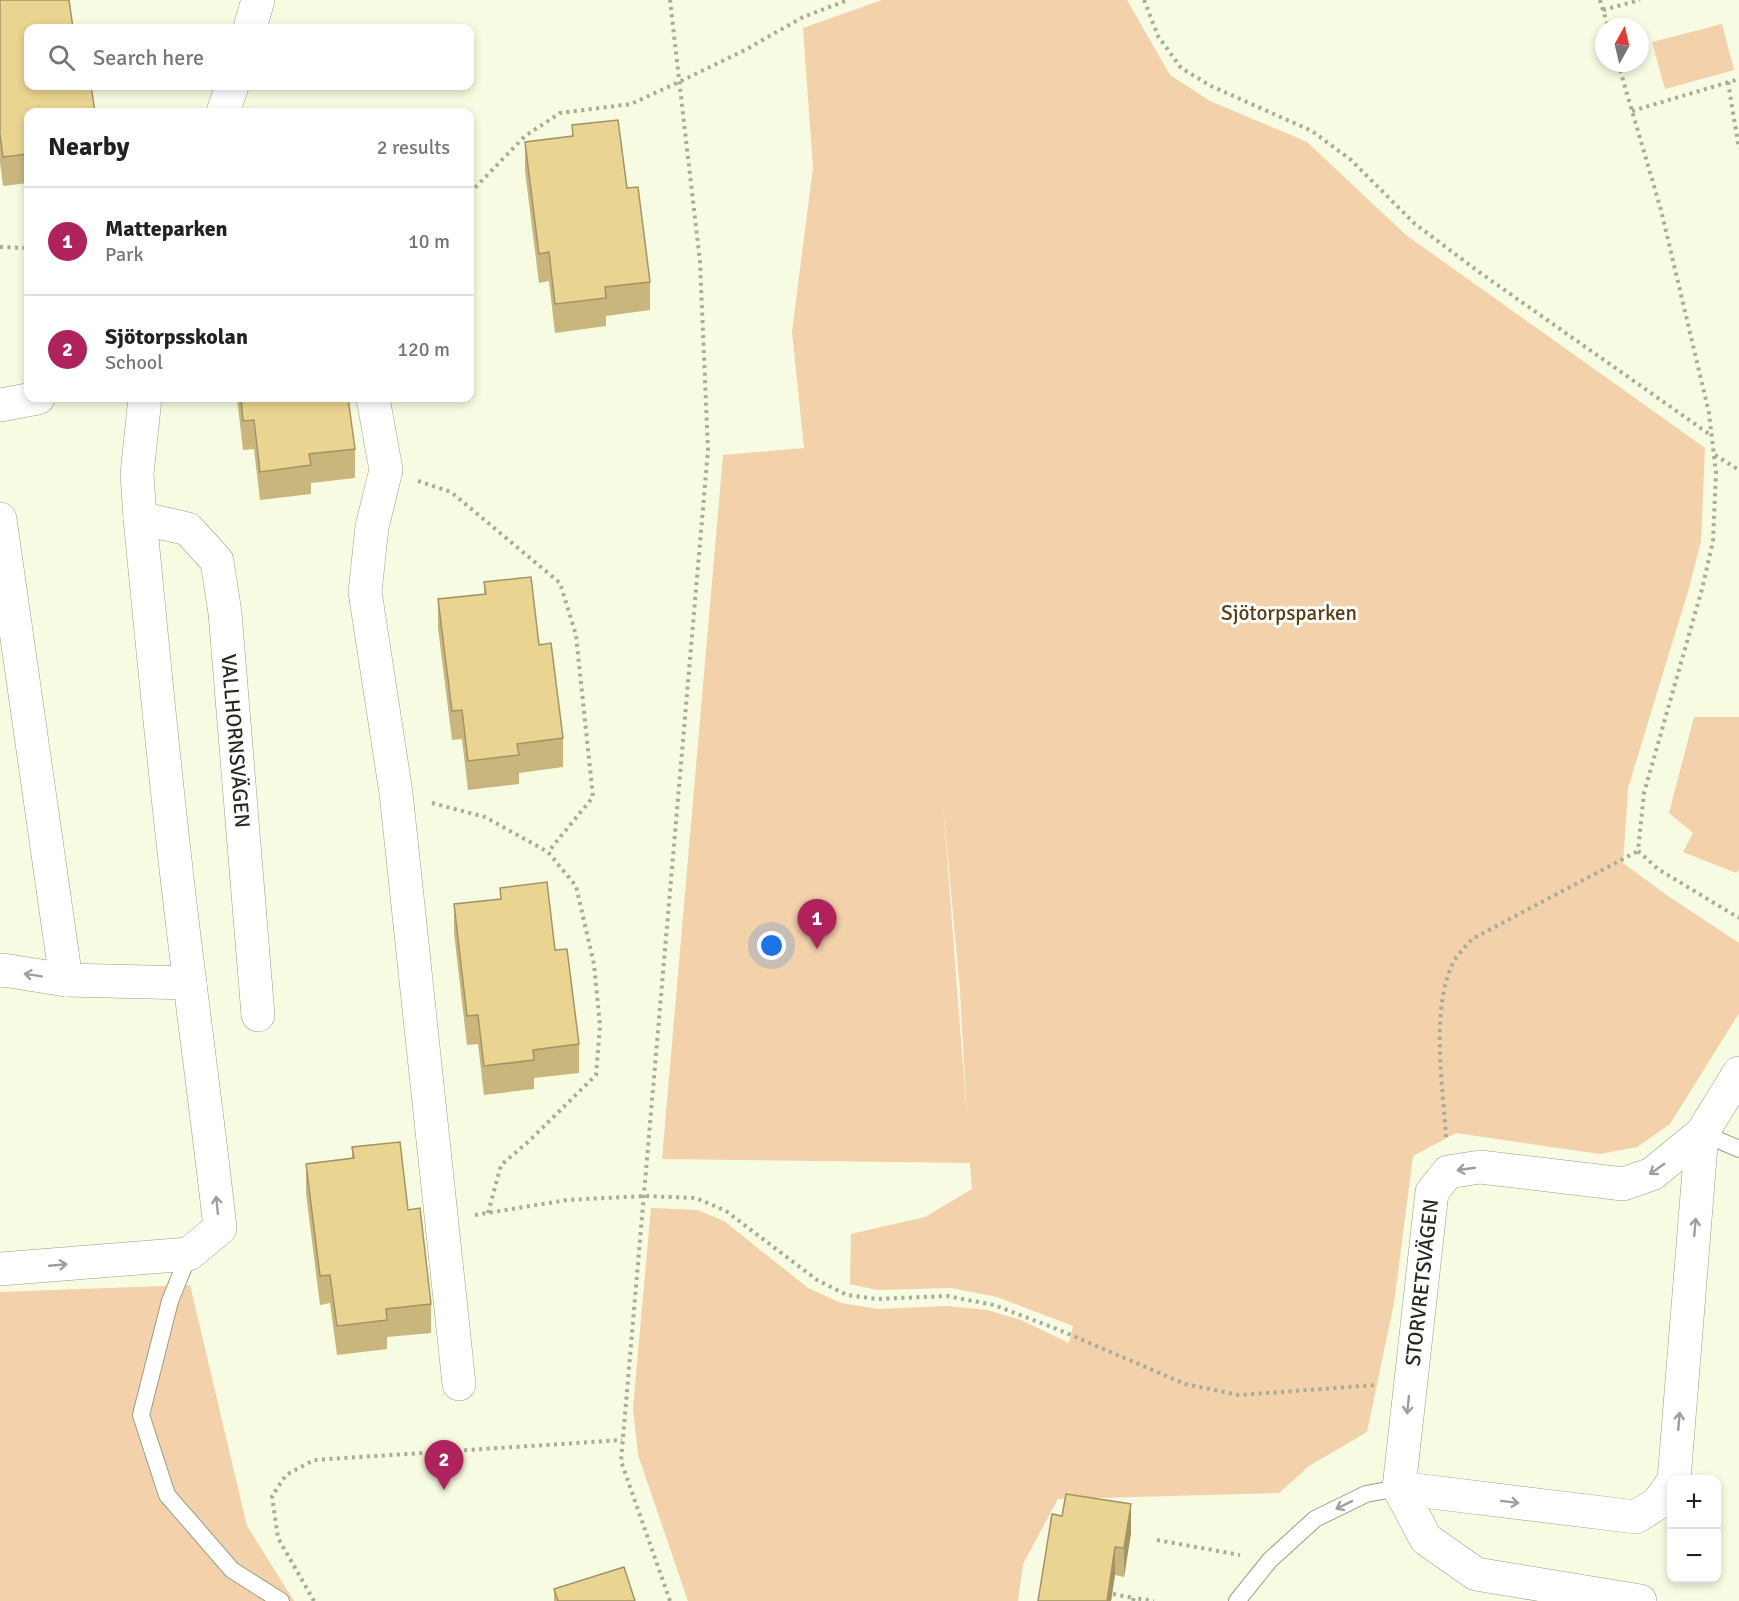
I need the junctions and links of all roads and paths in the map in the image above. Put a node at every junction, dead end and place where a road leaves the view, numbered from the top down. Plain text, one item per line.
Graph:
1 (258, 0) edge
2 (670, 0) edge
3 (848, 0) edge
4 (1144, 0) edge
5 (1600, 0) edge
6 (1640, 0) edge
7 (1603, 10) junction
8 (1605, 18) edge
9 (251, 24) edge
10 (1621, 72) edge
11 (1739, 79) edge
12 (680, 82) junction
13 (1728, 82) junction
14 (231, 90) edge
15 (224, 108) edge
16 (1632, 111) junction
17 (1739, 149) edge
18 (474, 189) edge
19 (0, 247) edge
20 (24, 248) edge
21 (24, 401) edge
22 (145, 402) edge
23 (374, 402) edge
24 (0, 405) edge
25 (1712, 436) junction
26 (1714, 455) junction
27 (386, 470) junction
28 (1739, 470) edge
29 (140, 518) junction
30 (0, 519) edge
31 (396, 793) junction
32 (1638, 851) junction
33 (548, 852) junction
34 (1739, 918) edge
35 (0, 971) edge
36 (66, 980) junction
37 (190, 983) junction
38 (258, 1015) dead end
39 (1739, 1073) edge
40 (1702, 1133) junction
41 (1739, 1149) edge
42 (1448, 1172) junction
43 (644, 1196) junction
44 (488, 1213) junction
45 (442, 1220) junction
46 (189, 1254) junction
47 (0, 1269) edge
48 (1411, 1382) junction
49 (459, 1384) dead end
50 (622, 1440) junction
51 (1674, 1475) edge
52 (1399, 1488) junction
53 (1667, 1490) edge
54 (1157, 1540) dead end
55 (1270, 1560) junction
56 (1113, 1593) edge
57 (1133, 1599) edge
58 (280, 1601) edge
59 (314, 1601) edge
60 (670, 1601) edge
61 (1154, 1601) edge
62 (1237, 1601) edge
63 (1640, 1601) edge

1 - 9 street
2 - 12 path
3 - 12 path
4 - 25 path
5 - 7 path
6 - 7 path
7 - 8 path
10 - 16 path
11 - 13 path
12 - 18 path
12 - 43 path
13 - 16 path
13 - 17 path
14 - 15 street
16 - 25 path
19 - 20 path
21 - 24 street
22 - 29 street
23 - 27 street
25 - 26 path
26 - 28 path
26 - 32 path
27 - 31 street
27 - 33 path
29 - 37 street
29 - 38 street, VALLHORNSVÄGEN
30 - 36 street
31 - 33 path
31 - 45 street
32 - 34 path
32 - 42 path
33 - 44 path
36 -> 35 street
36 - 37 street
46 -> 37 street
39 - 40 street, STORVRETSVÄGEN
40 - 41 lane
40 -> 42 street, STORVRETSVÄGEN
51 -> 40 street, STORVRETSVÄGEN
42 - 48 street, STORVRETSVÄGEN
43 - 44 path
43 - 48 path
43 - 50 path
44 - 45 path
45 - 49 street
47 -> 46 street
46 - 58 lane
48 -> 52 street, STORVRETSVÄGEN
50 - 59 path
50 - 60 path
52 -> 53 street
52 -> 55 lane
52 - 63 street
54 - 55 path
55 - 62 lane
56 - 57 path
57 - 61 path

